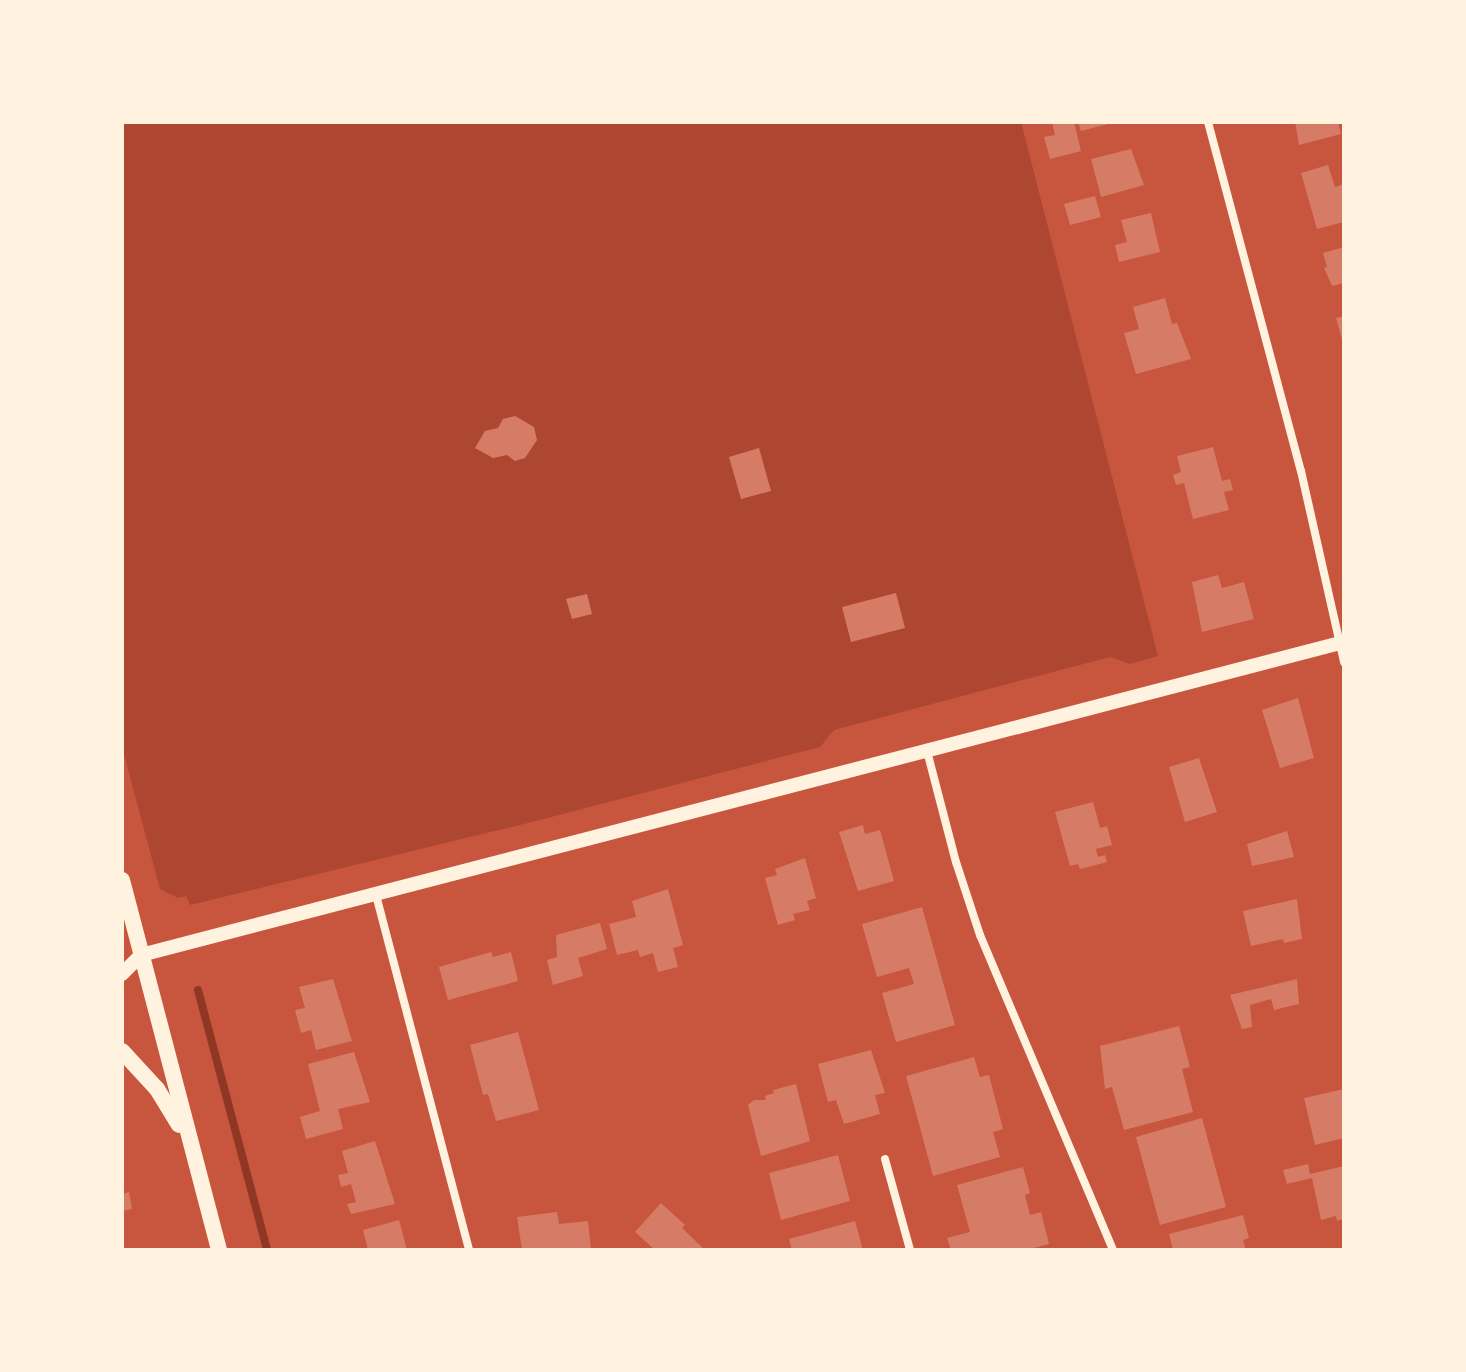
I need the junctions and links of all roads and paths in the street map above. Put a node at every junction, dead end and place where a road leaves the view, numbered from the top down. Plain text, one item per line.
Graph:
1 (1208, 122) edge
2 (1342, 642) edge
3 (1344, 662) edge
4 (927, 751) junction
5 (122, 880) edge
6 (376, 895) junction
7 (122, 951) edge
8 (141, 955) junction
9 (122, 974) edge
10 (122, 1051) edge
11 (885, 1159) dead end
12 (196, 1161) junction
13 (219, 1250) edge
14 (469, 1250) edge
15 (910, 1250) edge
16 (1113, 1250) edge

1 - 2 street
2 - 3 street
2 - 4 street
4 - 6 street
4 - 16 street
5 - 8 main road
6 - 8 street
6 - 14 street
7 - 8 main road
8 - 9 street
8 - 12 main road
10 - 12 main road
11 - 15 street
12 - 13 main road

